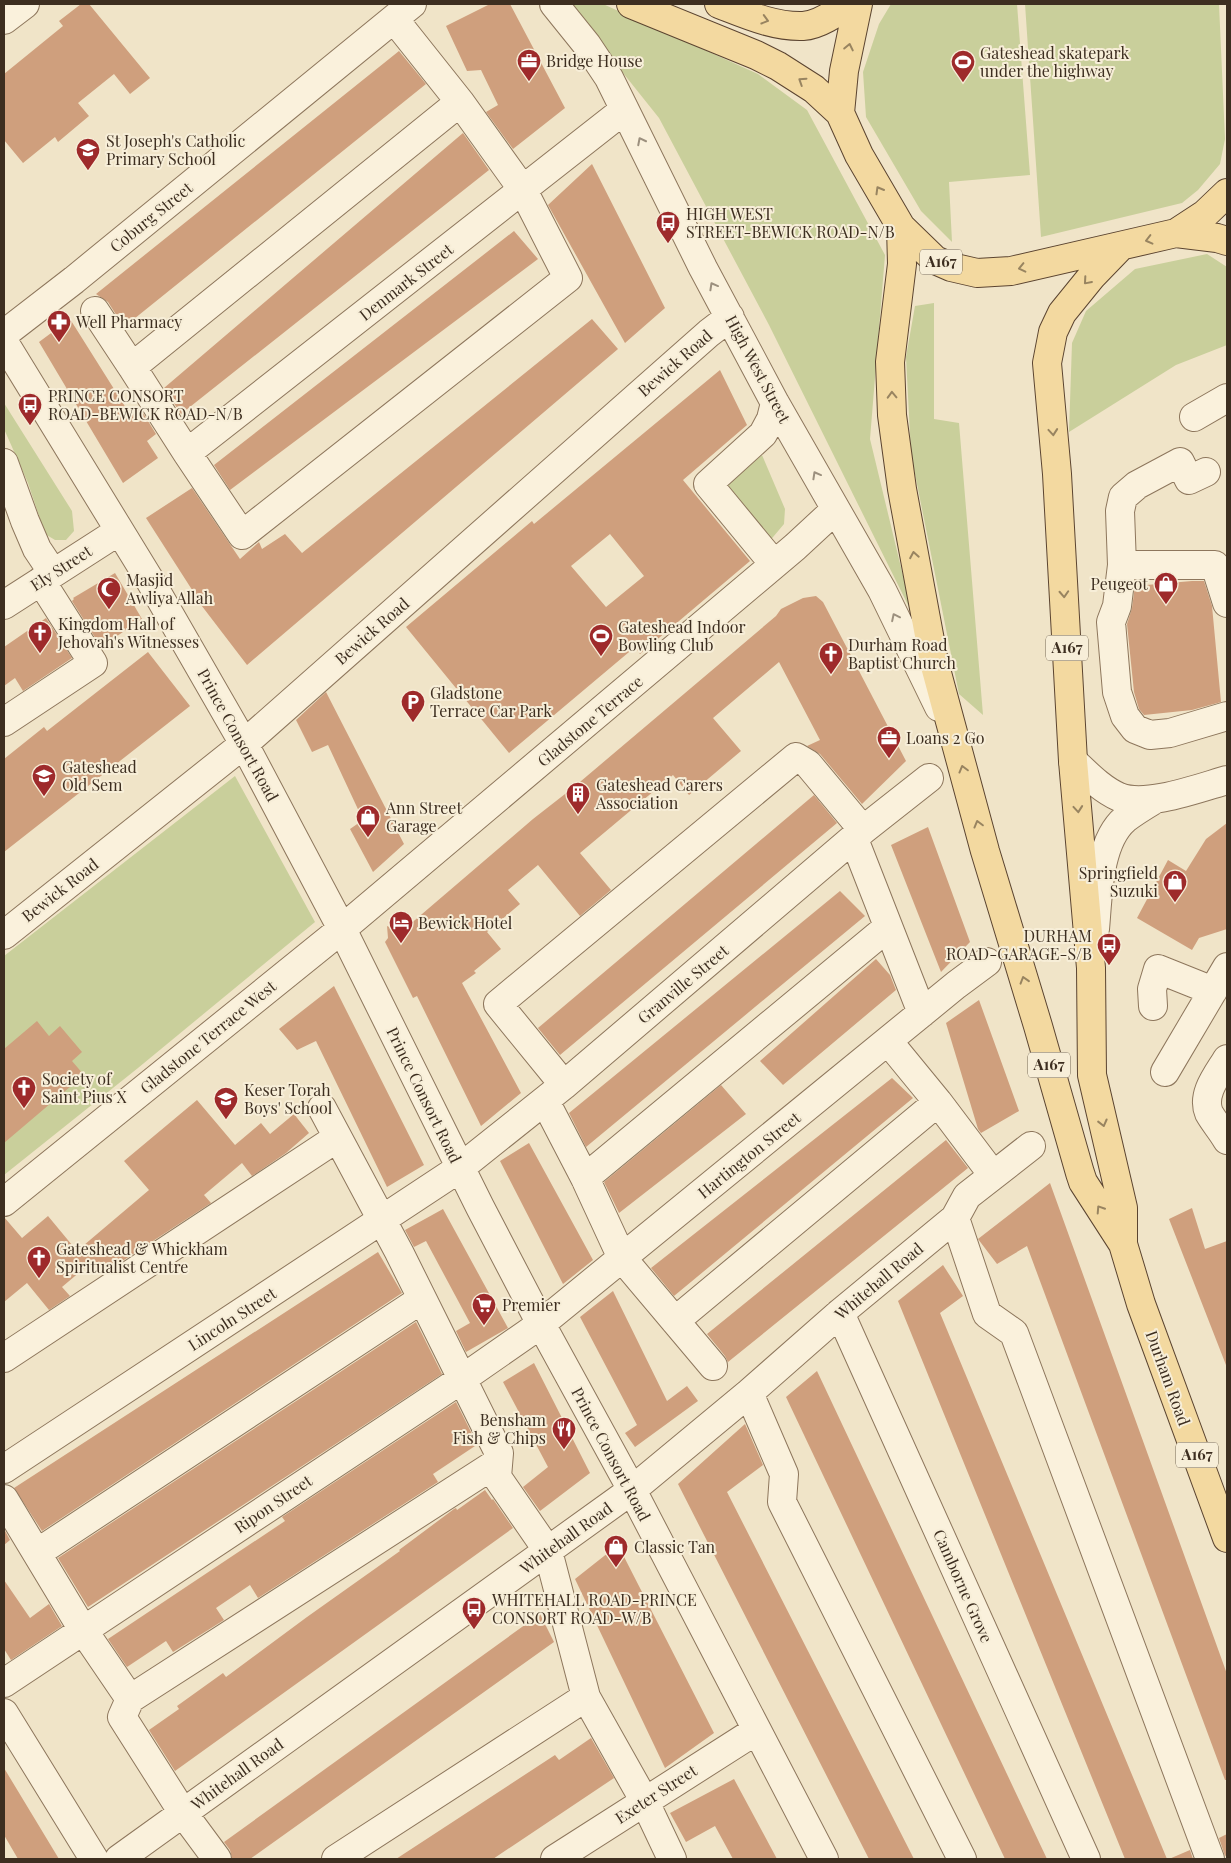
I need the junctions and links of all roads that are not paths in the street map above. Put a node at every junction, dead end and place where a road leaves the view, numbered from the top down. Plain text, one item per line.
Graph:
1 (25, 4) edge
2 (554, 4) edge
3 (631, 4) edge
4 (719, 4) edge
5 (848, 4) edge
6 (858, 4) edge
7 (403, 12) edge
8 (4, 20) edge
9 (460, 102) junction
10 (624, 110) junction
11 (840, 113) junction
12 (523, 190) junction
13 (1227, 193) edge
14 (901, 227) junction
15 (1176, 233) junction
16 (1227, 241) edge
17 (1121, 246) junction
18 (95, 311) dead end
19 (730, 317) junction
20 (4, 334) edge
21 (4, 342) edge
22 (132, 367) junction
23 (775, 403) junction
24 (1224, 406) edge
25 (1194, 417) dead end
26 (186, 453) junction
27 (4, 463) edge
28 (1206, 472) dead end
29 (835, 510) junction
30 (119, 531) junction
31 (774, 564) junction
32 (1122, 565) junction
33 (47, 577) junction
34 (1227, 603) edge
35 (4, 605) edge
36 (1227, 716) edge
37 (4, 722) edge
38 (955, 740) junction
39 (244, 744) junction
40 (1074, 761) junction
41 (929, 778) dead end
42 (1227, 780) edge
43 (1154, 800) junction
44 (858, 834) junction
45 (888, 927) junction
46 (342, 929) junction
47 (4, 934) edge
48 (987, 962) dead end
49 (1227, 967) edge
50 (1091, 968) junction
51 (1213, 991) junction
52 (1154, 1006) dead end
53 (922, 1014) junction
54 (888, 1041) junction
55 (1227, 1058) edge
56 (1165, 1072) dead end
57 (554, 1093) junction
58 (938, 1102) junction
59 (322, 1108) dead end
60 (1225, 1132) edge
61 (337, 1138) junction
62 (1031, 1146) dead end
63 (460, 1168) junction
64 (993, 1175) junction
65 (585, 1178) junction
66 (4, 1202) edge
67 (955, 1218) junction
68 (381, 1220) junction
69 (1122, 1244) junction
70 (622, 1258) junction
71 (422, 1299) junction
72 (840, 1313) junction
73 (676, 1321) junction
74 (541, 1324) junction
75 (4, 1358) edge
76 (713, 1366) dead end
77 (462, 1379) junction
78 (749, 1393) junction
79 (498, 1462) junction
80 (4, 1469) edge
81 (632, 1490) junction
82 (4, 1499) edge
83 (1227, 1538) edge
84 (548, 1551) junction
85 (36, 1553) junction
86 (83, 1630) junction
87 (4, 1683) edge
88 (586, 1696) junction
89 (130, 1699) junction
90 (4, 1713) edge
91 (757, 1730) junction
92 (645, 1802) junction
93 (183, 1813) junction
94 (94, 1859) edge
95 (119, 1859) edge
96 (217, 1859) edge
97 (336, 1859) edge
98 (555, 1859) edge
99 (672, 1859) edge
100 (824, 1859) edge
101 (962, 1859) edge
102 (1086, 1859) edge
103 (1210, 1859) edge

1 - 8 street
2 - 10 street, High West Street
11 -> 3 main road
4 -> 5 main road
11 -> 6 main road, A167
7 - 9 street
7 - 20 street, Coburg Street
9 - 12 street
9 - 22 street
10 - 12 street, Denmark Street
19 -> 10 street, High West Street
14 -> 11 main road, A167
12 - 26 street, Denmark Street
12 - 26 street
13 - 15 main road, A167
17 -> 14 main road, A167
38 -> 14 main road, A167
15 - 16 main road
15 -> 17 main road, A167
17 -> 40 main road, A167
18 - 22 street
19 - 23 street, High West Street
19 - 39 street, Bewick Road
21 - 30 street, Prince Consort Road
22 - 26 street
29 -> 23 street, High West Street
23 - 31 street
24 - 25 street
27 - 33 street
28 - 32 street
29 - 31 street, Gladstone Terrace
38 -> 29 street, High West Street
30 - 33 street, Ely Street
30 - 39 street, Prince Consort Road
31 - 46 street, Gladstone Terrace
32 - 34 street
32 - 36 street
33 - 35 street, Ely Street
33 - 37 street
69 -> 38 main road, A167
39 - 46 street, Prince Consort Road
39 - 47 street, Bewick Road
40 - 43 street
40 -> 50 main road, A167
41 - 44 street, Granville Street
42 - 43 street
43 - 50 street
44 - 45 street
44 - 57 street, Granville Street
44 - 57 street
45 - 53 street
45 - 65 street
46 - 63 street, Prince Consort Road
46 - 66 street, Gladstone Terrace West
48 - 53 street, Hartington Street
49 - 51 street
50 -> 69 main road, A167
51 - 52 street
51 - 56 street
53 - 54 street, Hartington Street
54 - 58 street
54 - 70 street, Hartington Street
55 - 60 street
57 - 63 street, Granville Street
57 - 65 street
58 - 64 street
58 - 73 street
59 - 61 street
61 - 68 street
61 - 75 street
62 - 64 street, Whitehall Road
63 - 68 street, Lincoln Street
63 - 74 street, Prince Consort Road
64 - 67 street, Whitehall Road
65 - 70 street
67 - 72 street, Whitehall Road
67 - 103 street
68 - 71 street
68 - 80 street, Lincoln Street
69 - 83 main road, Durham Road / A167
70 - 73 street
70 - 74 street, Hartington Street
71 - 77 street
71 - 85 street
72 - 78 street, Whitehall Road
72 - 102 street, Camborne Grove
73 - 76 street
74 - 77 street, Ripon Street
74 - 81 street, Prince Consort Road
77 - 79 street
77 - 86 street, Ripon Street
78 - 81 street, Whitehall Road
78 - 101 street
79 - 84 street
79 - 89 street
81 - 84 street, Whitehall Road
81 - 91 street, Prince Consort Road
82 - 85 street
84 - 88 street
84 - 93 street, Whitehall Road
85 - 86 street
86 - 87 street, Ripon Street
86 - 89 street
88 - 92 street
88 - 97 street
89 - 93 street
90 - 94 street
91 - 92 street, Exeter Street
91 - 100 street, Prince Consort Road
92 - 98 street, Exeter Street
92 - 99 street
93 - 95 street, Whitehall Road
93 - 96 street

